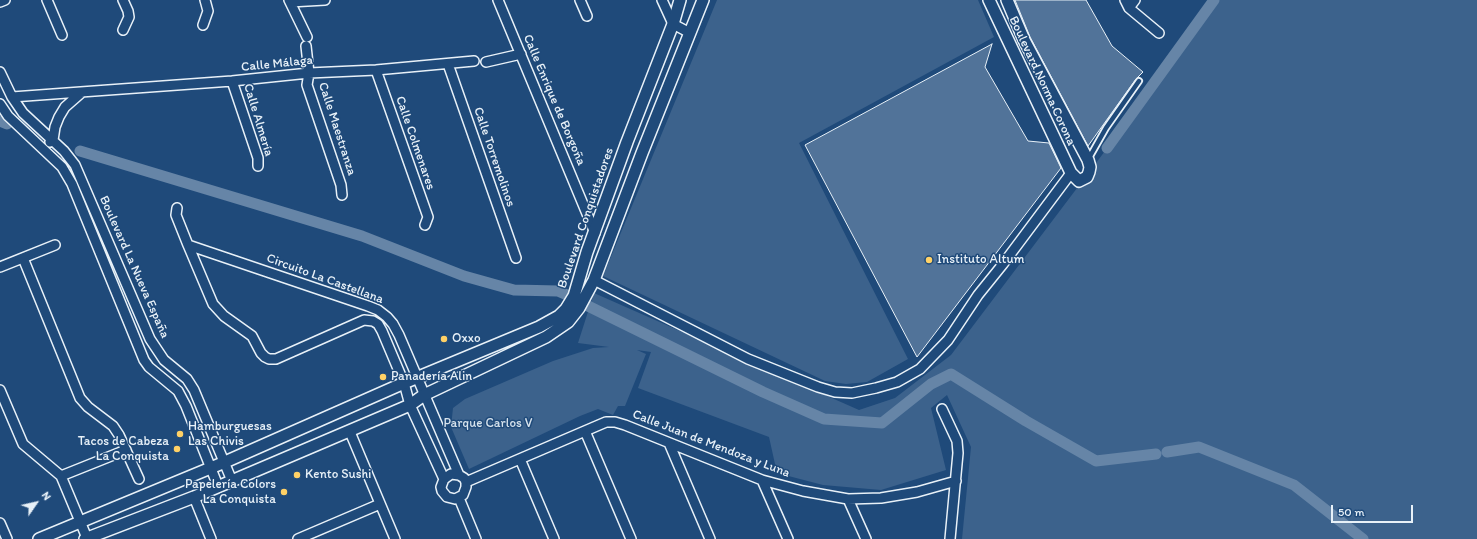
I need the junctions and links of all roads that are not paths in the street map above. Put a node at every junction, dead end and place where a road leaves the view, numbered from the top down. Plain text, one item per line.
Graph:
1 (5, 0) edge
2 (47, 0) edge
3 (123, 0) edge
4 (205, 0) edge
5 (325, 0) edge
6 (498, 0) edge
7 (580, 0) edge
8 (662, 0) edge
9 (680, 0) edge
10 (702, 0) edge
11 (989, 0) edge
12 (1007, 0) edge
13 (1135, 0) edge
14 (290, 1) edge
15 (0, 2) edge
16 (1127, 4) edge
17 (587, 16) dead end
18 (673, 24) junction
19 (203, 25) dead end
20 (123, 30) dead end
21 (690, 33) junction
22 (1159, 33) dead end
23 (62, 35) dead end
24 (306, 37) dead end
25 (1024, 40) junction
26 (306, 46) dead end
27 (1010, 47) junction
28 (521, 54) junction
29 (474, 61) dead end
30 (486, 62) dead end
31 (448, 64) junction
32 (376, 70) junction
33 (0, 72) edge
34 (309, 73) junction
35 (232, 81) junction
36 (1139, 81) dead end
37 (81, 93) junction
38 (12, 97) junction
39 (0, 104) edge
40 (53, 140) junction
41 (41, 146) junction
42 (1088, 160) junction
43 (258, 166) dead end
44 (1071, 173) junction
45 (342, 195) dead end
46 (177, 208) dead end
47 (425, 225) dead end
48 (595, 233) junction
49 (55, 245) dead end
50 (188, 245) junction
51 (23, 258) junction
52 (516, 258) dead end
53 (0, 267) edge
54 (594, 280) junction
55 (378, 310) junction
56 (372, 320) junction
57 (417, 378) junction
58 (404, 383) junction
59 (0, 390) edge
60 (424, 395) junction
61 (410, 405) junction
62 (942, 409) dead end
63 (585, 430) junction
64 (350, 432) junction
65 (669, 443) junction
66 (126, 450) junction
67 (520, 459) junction
68 (224, 462) junction
69 (211, 468) junction
70 (61, 476) junction
71 (139, 479) dead end
72 (444, 479) junction
73 (463, 479) junction
74 (232, 480) junction
75 (762, 480) junction
76 (956, 481) junction
77 (218, 486) junction
78 (194, 497) junction
79 (459, 498) junction
80 (848, 498) junction
81 (380, 504) junction
82 (80, 522) junction
83 (0, 523) edge
84 (7, 539) edge
85 (39, 539) edge
86 (86, 539) edge
87 (211, 539) edge
88 (298, 539) edge
89 (396, 539) edge
90 (476, 539) edge
91 (554, 539) edge
92 (631, 539) edge
93 (710, 539) edge
94 (788, 539) edge
95 (866, 539) edge
96 (950, 539) edge

1 - 15 street
2 - 23 street
3 - 20 street
4 - 19 street
5 - 14 street
6 - 28 street, Calle Enrique de Borgoña
7 - 17 street
8 - 18 street
9 - 18 street, Boulevard Conquistadores
10 - 21 street, Boulevard Conquistadores
11 - 27 street, Boulevard Norma Corona
12 - 25 street, Boulevard Norma Corona
13 - 16 street
14 - 24 street
16 - 22 street
18 - 21 street
18 - 48 street, Boulevard Conquistadores
21 - 54 street, Boulevard Conquistadores
25 - 27 street
25 - 42 street, Boulevard Norma Corona
26 - 34 street, Calle Maestranza
27 - 44 street, Boulevard Norma Corona
28 - 30 street
28 - 48 street, Calle Enrique de Borgoña
29 - 31 street, Calle Málaga
31 - 32 street, Calle Málaga
31 - 52 street, Calle Torremolinos
32 - 34 street, Calle Málaga
32 - 47 street, Calle Colmenares
33 - 38 street, Boulevard La Nueva España
34 - 35 street, Calle Málaga
34 - 45 street, Calle Maestranza
35 - 37 street, Calle Málaga
35 - 43 street, Calle Almería
36 - 42 lane
37 - 38 street, Calle Málaga
37 - 40 street
38 - 40 street, Boulevard La Nueva España
39 - 41 street, Boulevard La Nueva España
40 - 41 street
40 - 68 street, Boulevard La Nueva España
41 - 69 street, Boulevard La Nueva España
42 - 44 street
44 - 54 street
46 - 50 street, Circuito La Castellana
48 - 57 street, Boulevard Conquistadores
49 - 51 street
50 - 55 street, Circuito La Castellana
50 - 56 street, Circuito La Castellana
51 - 53 street
51 - 66 street
54 - 60 street, Boulevard Conquistadores
55 - 56 street
55 - 57 street, Circuito La Castellana
56 - 58 street, Circuito La Castellana
57 - 58 street, Boulevard Conquistadores
57 - 60 street, Circuito La Castellana
58 - 61 street, Circuito La Castellana
58 - 68 street, Boulevard Conquistadores
59 - 70 street
60 - 61 street, Boulevard Conquistadores
60 - 73 street, Circuito La Castellana
61 - 64 street, Boulevard Conquistadores
61 - 72 street, Circuito La Castellana
62 - 76 street
63 - 65 street, Calle Juan de Mendoza y Luna
63 - 67 street, Calle Juan de Mendoza y Luna
63 - 92 street
64 - 74 street, Boulevard Conquistadores
64 - 81 street
65 - 75 street, Calle Juan de Mendoza y Luna
65 - 93 street
66 - 70 street
66 - 71 street
67 - 73 street, Calle Juan de Mendoza y Luna
67 - 91 street
68 - 69 street, Boulevard Conquistadores
68 - 74 street, Boulevard La Nueva España
69 - 77 street, Boulevard La Nueva España
69 - 82 street, Boulevard Conquistadores
70 - 82 street
72 - 73 street
72 - 79 street
73 - 79 street
74 - 77 street, Boulevard Conquistadores
75 - 80 street, Calle Juan de Mendoza y Luna
75 - 94 street
76 - 80 street, Calle Juan de Mendoza y Luna
76 - 96 street
77 - 78 street, Boulevard Conquistadores
78 - 86 street, Boulevard Conquistadores
78 - 87 street
79 - 90 street
80 - 95 street
81 - 88 street
81 - 89 street
82 - 85 street, Boulevard Conquistadores
82 - 86 street
83 - 84 street

